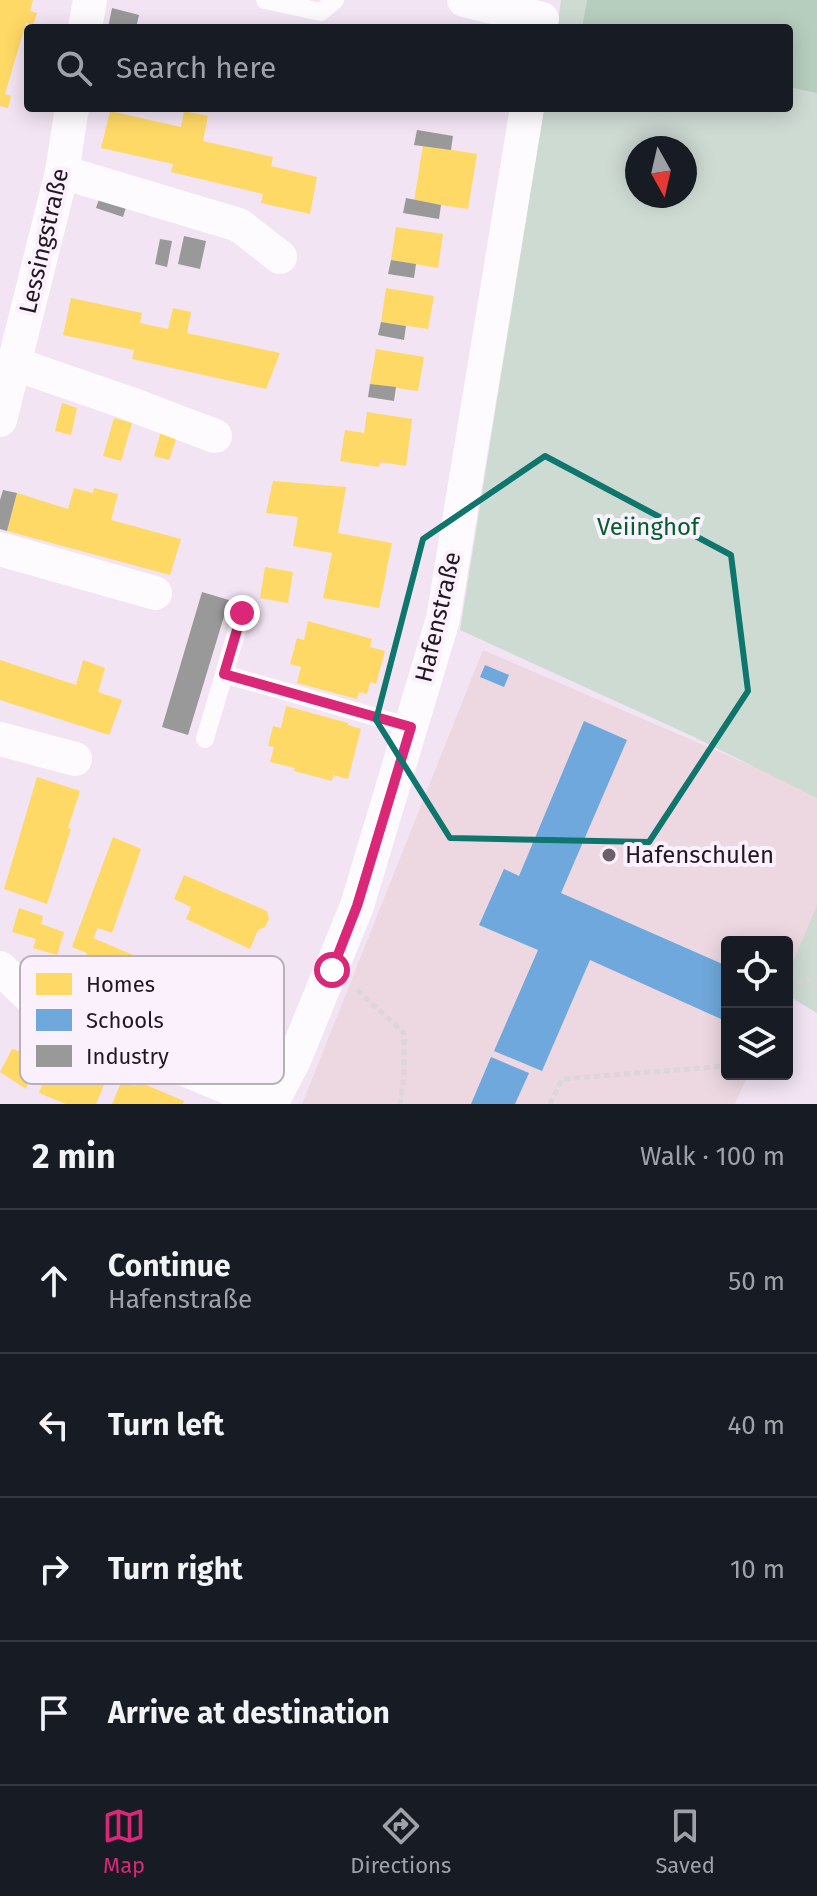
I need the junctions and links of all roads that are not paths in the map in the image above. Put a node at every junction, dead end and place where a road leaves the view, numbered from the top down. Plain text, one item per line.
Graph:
1 (90, 0) edge
2 (265, 0) edge
3 (335, 0) edge
4 (464, 0) edge
5 (542, 16) edge
6 (86, 24) edge
7 (71, 112) edge
8 (526, 112) edge
9 (62, 172) junction
10 (280, 257) dead end
11 (15, 364) junction
12 (0, 420) edge
13 (215, 436) dead end
14 (0, 549) edge
15 (155, 593) dead end
16 (242, 613) dead end
17 (224, 674) junction
18 (411, 727) junction
19 (0, 739) edge
20 (205, 739) dead end
21 (75, 759) dead end
22 (0, 968) edge
23 (20, 987) edge
24 (284, 1078) edge
25 (221, 1084) edge
26 (280, 1084) edge
27 (269, 1104) edge

1 - 6 street
2 - 3 lane
4 - 5 street
7 - 9 street, Lessingstraße
8 - 18 street, Hafenstraße
9 - 10 street
9 - 11 street, Lessingstraße
11 - 12 street, Lessingstraße
11 - 13 street
14 - 15 street
16 - 17 lane
17 - 18 lane
17 - 20 lane
18 - 24 street, Hafenstraße
19 - 21 street
22 - 23 street
25 - 27 street
26 - 27 street, Hafenstraße

